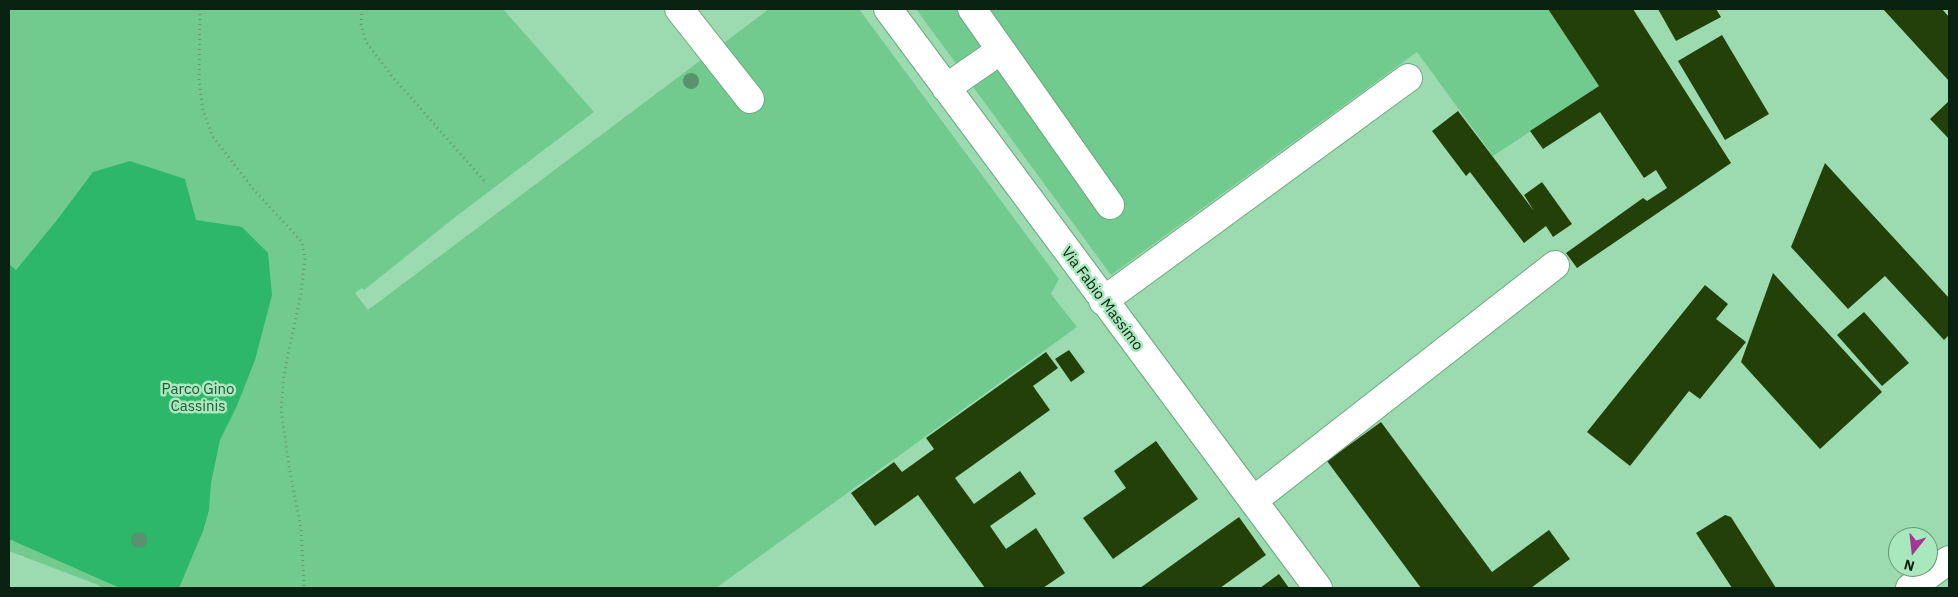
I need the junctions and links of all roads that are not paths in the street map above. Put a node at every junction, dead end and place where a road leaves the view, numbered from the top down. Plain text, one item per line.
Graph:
1 (680, 9) edge
2 (888, 9) edge
3 (972, 9) edge
4 (1001, 50) junction
5 (1408, 78) dead end
6 (946, 88) junction
7 (750, 100) dead end
8 (1110, 205) dead end
9 (1555, 265) dead end
10 (1103, 301) junction
11 (1254, 500) junction
12 (1949, 560) edge
13 (1318, 588) edge
14 (1910, 588) edge

1 - 7 street
2 - 6 street, Via Fabio Massimo
3 - 4 street
4 - 6 street
4 - 8 street
5 - 10 street
6 - 10 street, Via Fabio Massimo
9 - 11 street
10 - 11 street, Via Fabio Massimo
11 - 13 street, Via Fabio Massimo
12 - 14 street

